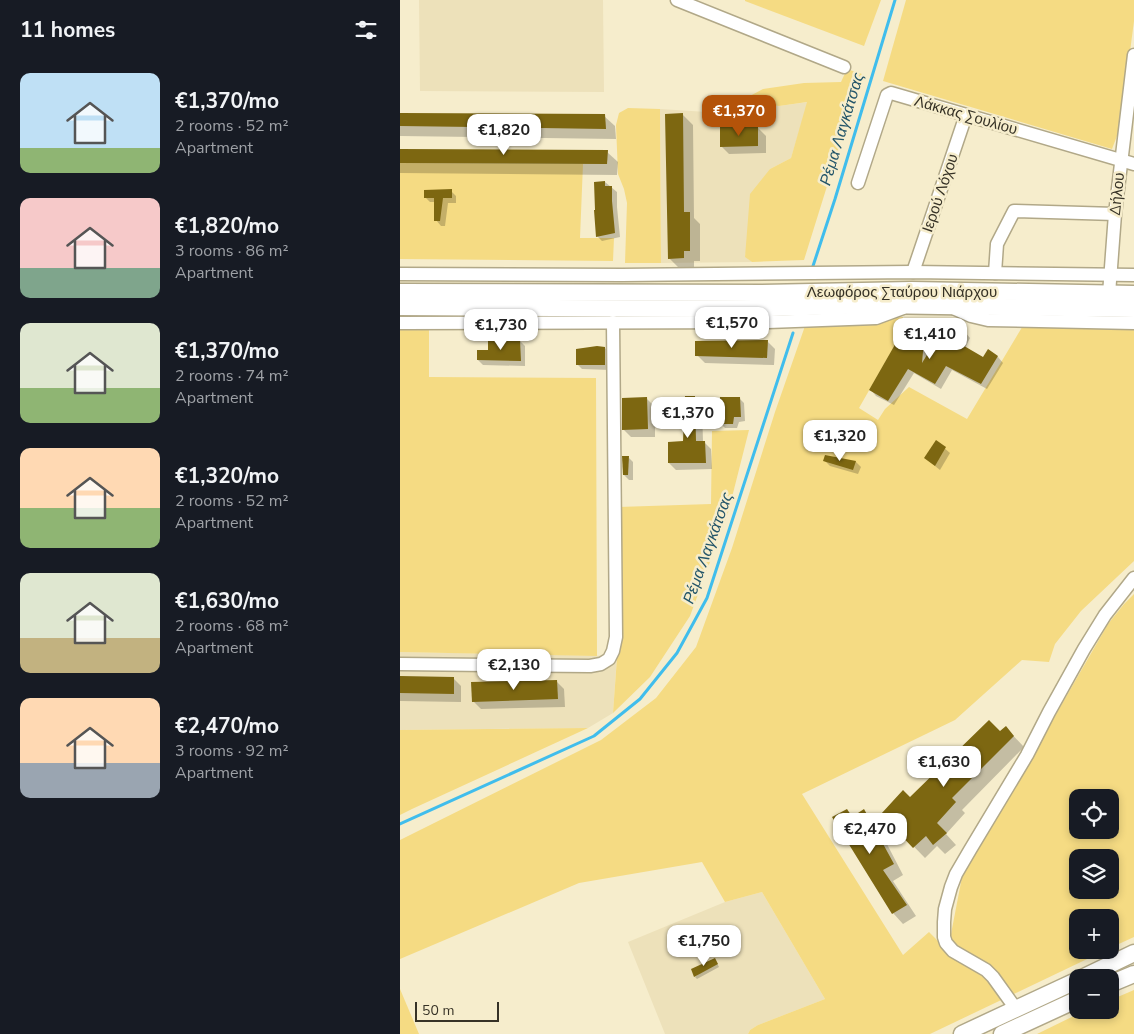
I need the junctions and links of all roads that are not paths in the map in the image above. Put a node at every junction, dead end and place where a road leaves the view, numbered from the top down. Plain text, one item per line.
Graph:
1 (677, 0) edge
2 (1134, 60) edge
3 (844, 67) dead end
4 (966, 115) junction
5 (1121, 160) junction
6 (1134, 164) edge
7 (858, 183) dead end
8 (1115, 214) junction
9 (913, 272) junction
10 (995, 273) junction
11 (400, 274) edge
12 (1110, 275) junction
13 (1134, 275) edge
14 (400, 292) edge
15 (1109, 294) junction
16 (1134, 294) edge
17 (909, 306) junction
18 (948, 306) junction
19 (400, 307) edge
20 (1134, 309) edge
21 (613, 322) junction
22 (400, 323) edge
23 (1134, 323) edge
24 (1134, 578) edge
25 (400, 664) edge
26 (1134, 953) edge
27 (1101, 969) edge
28 (1134, 974) edge
29 (1119, 980) edge
30 (1069, 984) edge
31 (1069, 1003) edge
32 (1016, 1009) junction
33 (962, 1034) edge
34 (1002, 1034) edge

1 - 3 street
2 - 5 street, Δήλου
4 - 5 street, Λάκκας Σουλίου
4 - 7 street, Λάκκας Σουλίου
4 - 9 street, Ιερού Λόχου
5 - 6 street, Λάκκας Σουλίου
5 - 8 street, Δήλου
8 - 10 street
8 - 12 street, Δήλου
9 - 10 street
9 - 11 street
10 - 12 street
12 - 13 street
12 - 15 street, Δήλου
14 - 15 main road, Λεωφόρος Σταύρου Νιάρχου
15 - 16 main road, Λεωφόρος Σταύρου Νιάρχου
17 - 18 main road, Λεωφόρος Σταύρου Νιάρχου
17 - 19 main road, Λεωφόρος Σταύρου Νιάρχου
17 - 21 street
18 - 20 main road, Λεωφόρος Σταύρου Νιάρχου
18 - 23 street
21 - 22 street
21 - 25 street
24 - 32 street
26 - 27 main road
28 - 29 main road
30 - 32 main road
31 - 34 main road
32 - 33 main road

